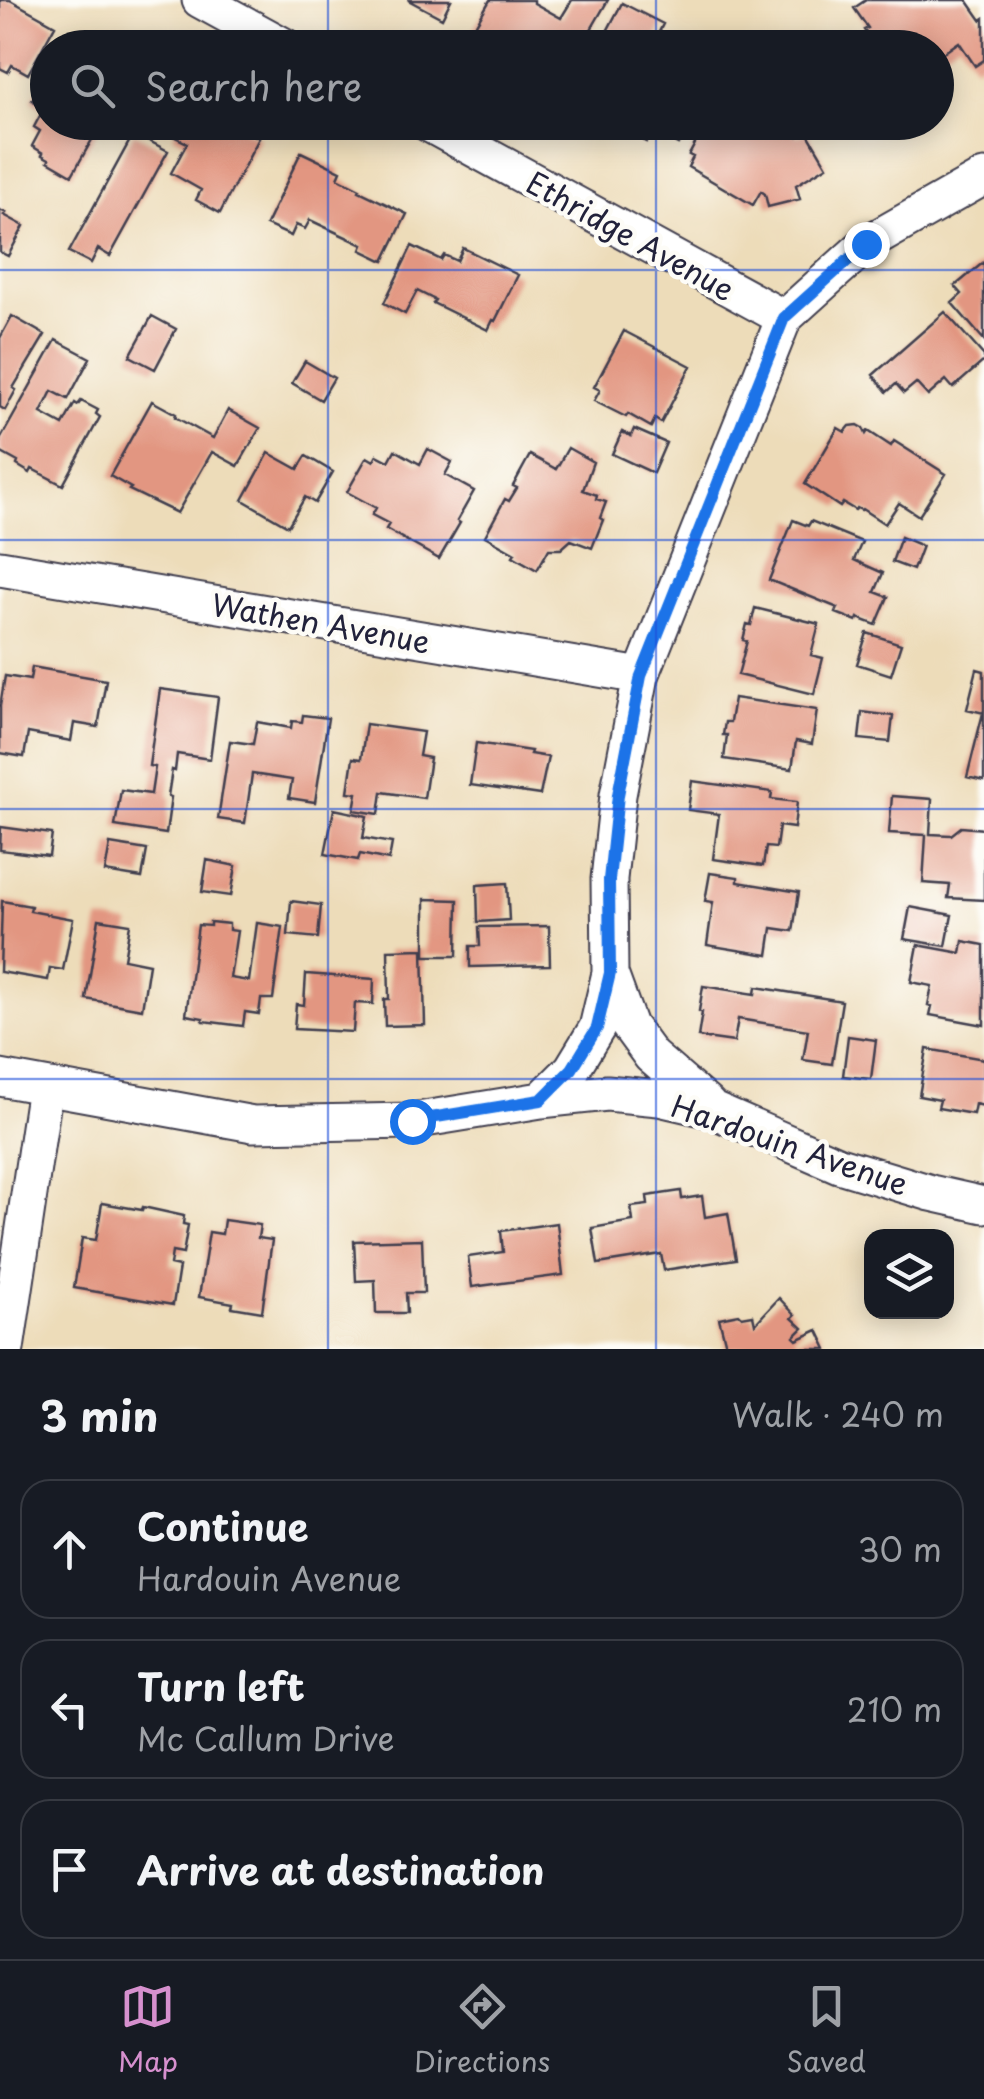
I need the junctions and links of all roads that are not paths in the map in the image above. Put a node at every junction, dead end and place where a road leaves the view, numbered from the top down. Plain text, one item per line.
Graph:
1 (200, 0) edge
2 (255, 30) edge
3 (458, 140) edge
4 (984, 177) edge
5 (784, 318) junction
6 (0, 568) edge
7 (641, 676) junction
8 (610, 973) junction
9 (0, 1078) edge
10 (45, 1087) junction
11 (541, 1100) junction
12 (715, 1110) junction
13 (984, 1205) edge
14 (6, 1349) edge

1 - 2 street
3 - 5 street, Ethridge Avenue
4 - 5 street
5 - 7 street
6 - 7 street, Wathen Avenue
7 - 8 street
8 - 11 street
8 - 12 street
9 - 10 street, Hardouin Avenue
10 - 11 street, Hardouin Avenue
10 - 14 street
11 - 12 street, Hardouin Avenue
12 - 13 street, Hardouin Avenue

